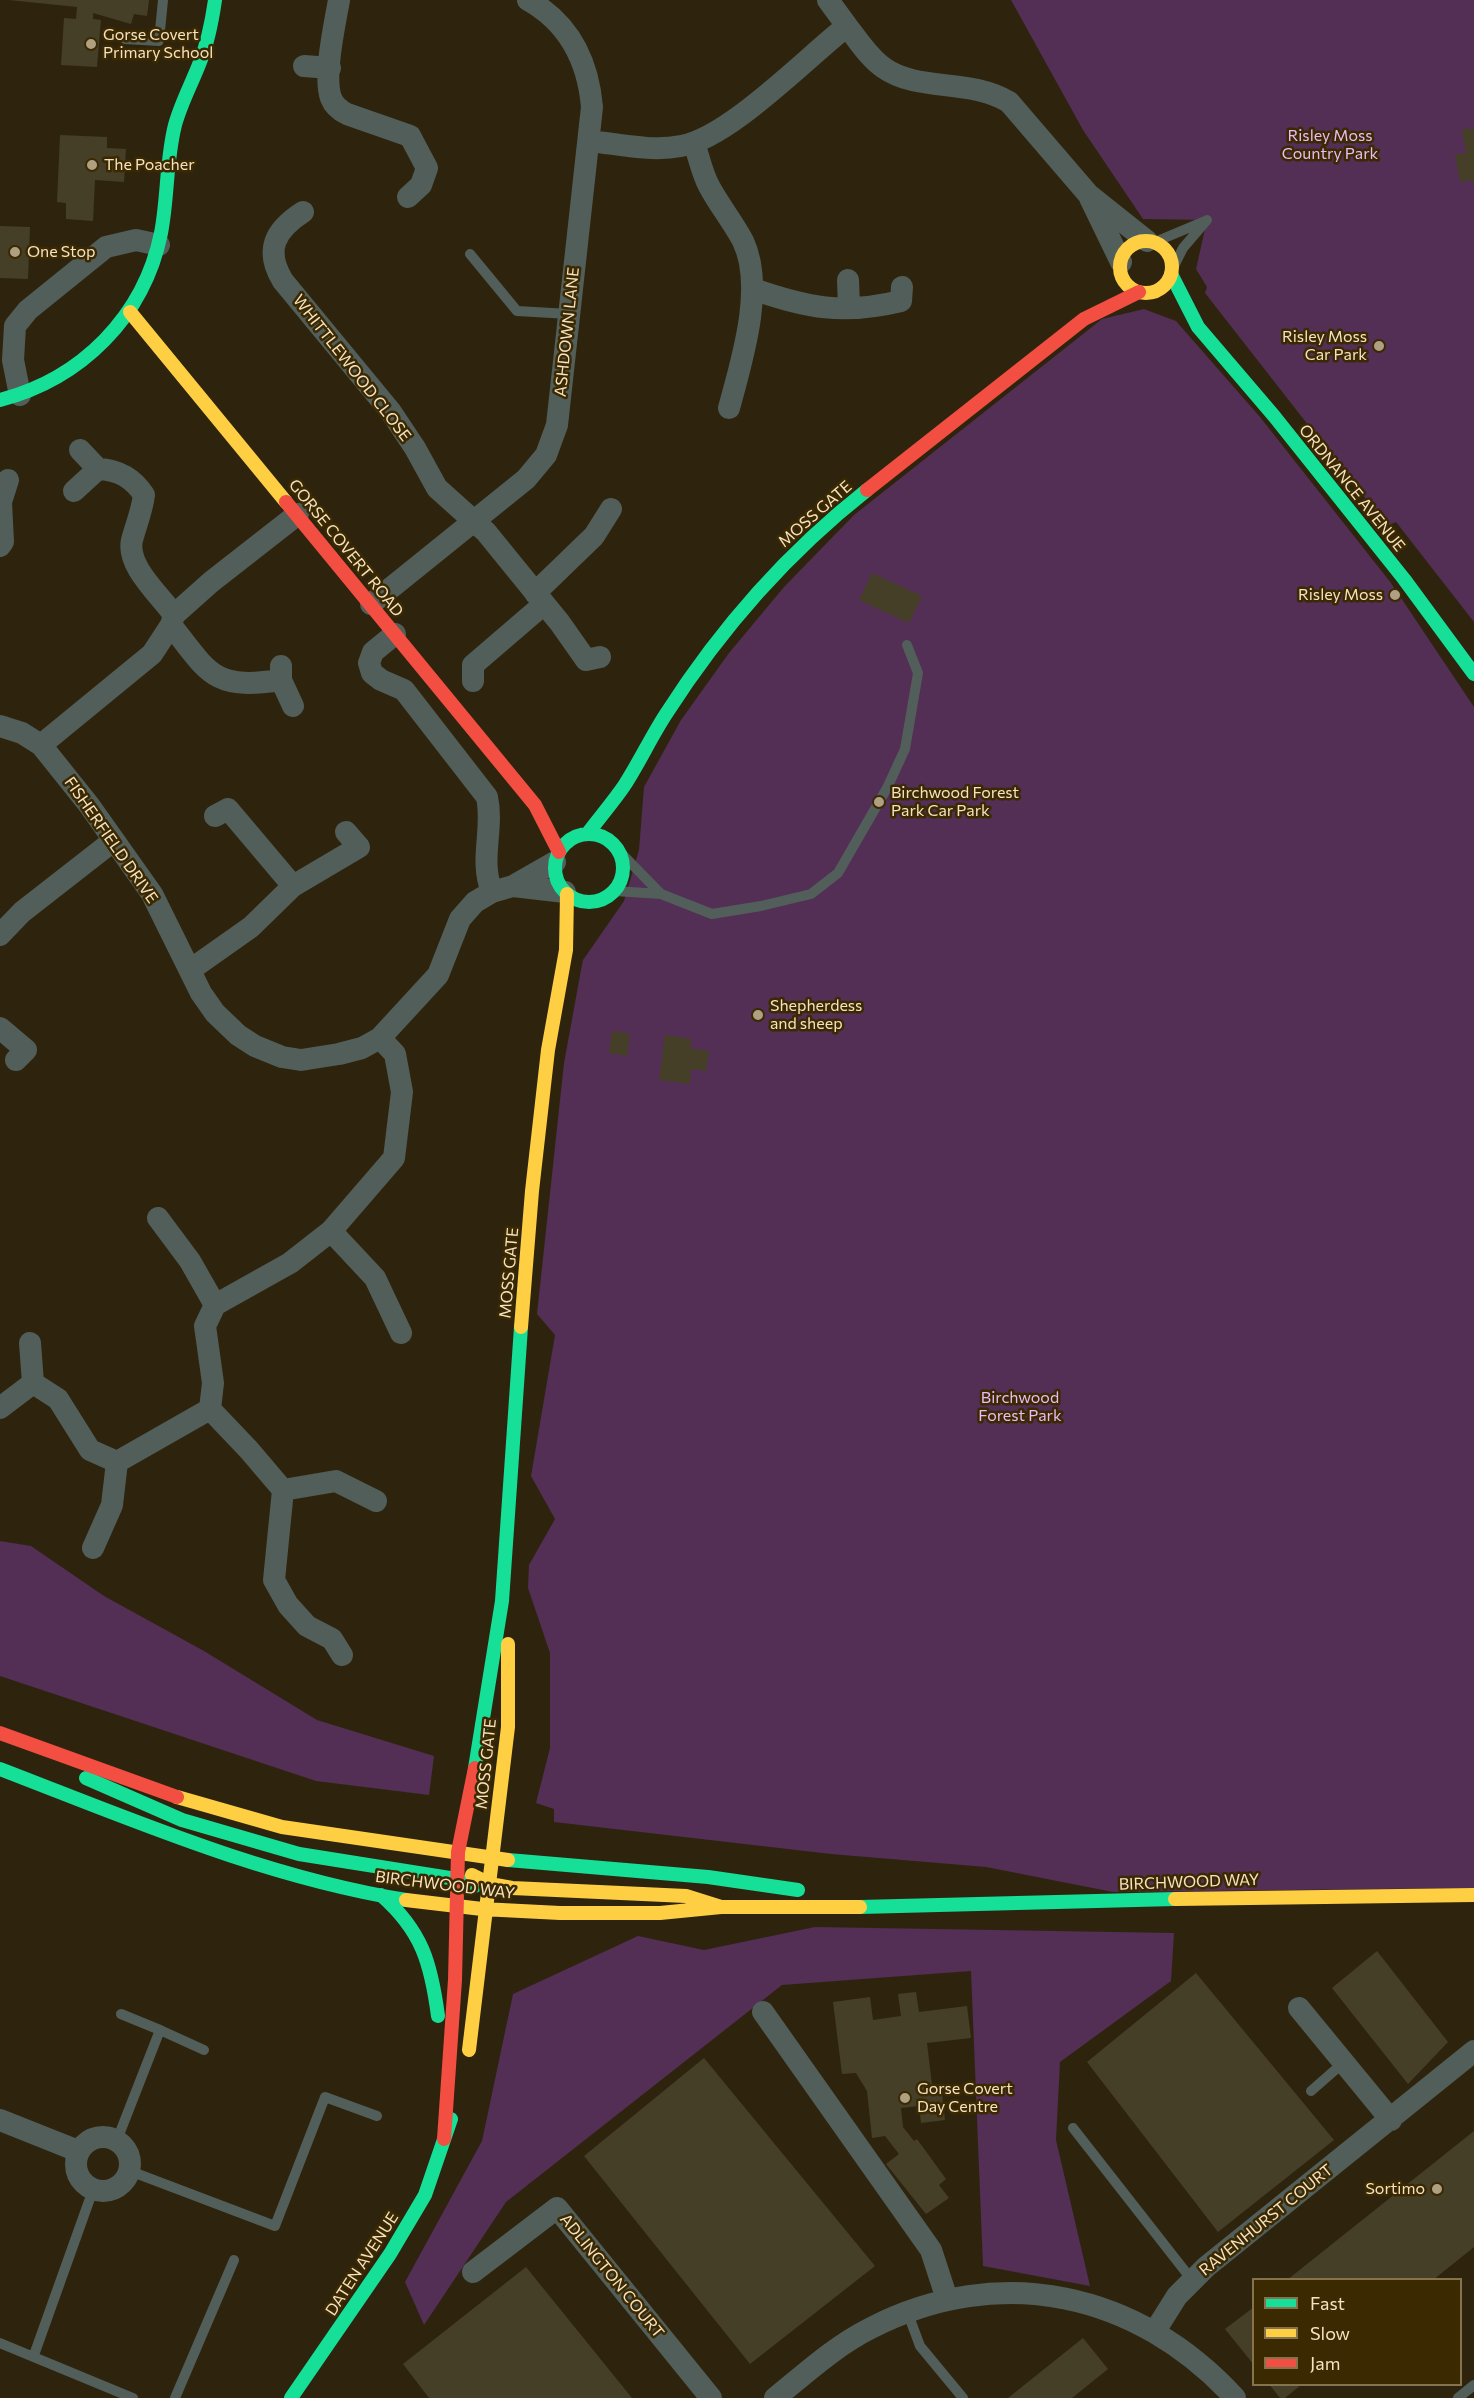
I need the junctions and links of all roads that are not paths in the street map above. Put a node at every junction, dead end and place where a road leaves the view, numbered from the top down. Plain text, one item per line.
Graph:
1 (163, 0) edge
2 (215, 0) edge
3 (339, 0) edge
4 (528, 0) edge
5 (828, 0) edge
6 (847, 26) junction
7 (125, 39) dead end
8 (304, 66) dead end
9 (330, 68) junction
10 (589, 141) junction
11 (694, 143) junction
12 (1088, 194) junction
13 (408, 197) dead end
14 (303, 212) dead end
15 (1151, 242) junction
16 (159, 245) junction
17 (470, 254) dead end
18 (1121, 264) junction
19 (1172, 272) junction
20 (848, 280) dead end
21 (1110, 281) dead end
22 (902, 286) dead end
23 (753, 289) junction
24 (1142, 292) junction
25 (1099, 297) dead end
26 (849, 308) junction
27 (130, 312) junction
28 (569, 314) junction
29 (1084, 319) junction
30 (1198, 327) junction
31 (10, 397) edge
32 (729, 408) dead end
33 (80, 450) dead end
34 (98, 469) junction
35 (8, 480) dead end
36 (74, 491) dead end
37 (610, 509) dead end
38 (298, 514) junction
39 (472, 522) junction
40 (7, 543) edge
41 (540, 598) junction
42 (370, 604) junction
43 (172, 620) junction
44 (394, 634) junction
45 (907, 645) dead end
46 (600, 657) dead end
47 (1474, 674) edge
48 (472, 681) dead end
49 (293, 706) dead end
50 (0, 726) edge
51 (41, 745) junction
52 (624, 786) junction
53 (535, 805) junction
54 (215, 816) dead end
55 (575, 830) junction
56 (346, 832) dead end
57 (113, 841) junction
58 (619, 850) junction
59 (557, 857) junction
60 (293, 886) junction
61 (502, 889) junction
62 (566, 893) junction
63 (612, 894) junction
64 (661, 894) junction
65 (594, 914) dead end
66 (580, 932) dead end
67 (0, 935) edge
68 (566, 950) junction
69 (190, 970) junction
70 (0, 1028) edge
71 (380, 1038) junction
72 (16, 1060) dead end
73 (158, 1218) dead end
74 (331, 1231) junction
75 (215, 1305) junction
76 (401, 1333) dead end
77 (30, 1343) dead end
78 (33, 1383) junction
79 (0, 1407) edge
80 (210, 1409) junction
81 (117, 1462) junction
82 (283, 1490) junction
83 (376, 1501) dead end
84 (93, 1548) dead end
85 (502, 1601) junction
86 (342, 1655) dead end
87 (0, 1733) edge
88 (0, 1741) edge
89 (0, 1769) edge
90 (458, 1852) junction
91 (493, 1858) junction
92 (456, 1879) junction
93 (490, 1884) junction
94 (381, 1895) junction
95 (1474, 1895) edge
96 (455, 1906) junction
97 (906, 1906) junction
98 (721, 1907) junction
99 (488, 1910) junction
100 (1299, 2008) dead end
101 (763, 2012) dead end
102 (121, 2014) dead end
103 (160, 2030) junction
104 (204, 2050) dead end
105 (1474, 2051) edge
106 (467, 2063) dead end
107 (1343, 2063) junction
108 (462, 2085) dead end
109 (446, 2091) junction
110 (1311, 2091) dead end
111 (377, 2116) dead end
112 (0, 2120) edge
113 (1391, 2120) junction
114 (1073, 2128) dead end
115 (444, 2139) junction
116 (117, 2140) junction
117 (78, 2151) junction
118 (130, 2171) junction
119 (93, 2190) junction
120 (234, 2260) dead end
121 (473, 2271) dead end
122 (1192, 2280) junction
123 (947, 2299) junction
124 (907, 2312) junction
125 (1155, 2331) junction
126 (0, 2343) edge
127 (33, 2355) junction
128 (1474, 2385) edge
129 (783, 2396) edge
130 (133, 2398) edge
131 (175, 2398) edge
132 (291, 2398) edge
133 (711, 2398) edge
134 (963, 2398) edge
135 (1235, 2398) edge
136 (1458, 2398) edge

1 - 7 lane
2 - 16 street
3 - 9 street
4 - 10 street, ASHDOWN LANE
5 - 6 street
6 - 11 street
6 - 12 street
8 - 9 street
9 - 13 street
10 - 11 street
10 - 28 street, ASHDOWN LANE
11 - 23 street
12 - 15 street
12 - 18 street
14 - 39 street, WHITTLEWOOD CLOSE
15 - 18 street
15 - 19 street
15 - 19 lane
16 - 27 street
16 - 31 street
17 - 28 lane
18 - 21 street
18 - 24 street
19 - 24 street
19 - 30 street, ORDNANCE AVENUE
20 - 26 street
22 - 26 street
23 - 26 street
23 - 32 street
24 - 29 street, MOSS GATE
24 - 30 street, ORDNANCE AVENUE
25 - 29 street, MOSS GATE
27 - 31 street
27 - 38 street, GORSE COVERT ROAD
28 - 39 street, ASHDOWN LANE
29 - 52 street, MOSS GATE
30 - 47 street, ORDNANCE AVENUE
33 - 34 street
34 - 36 street
34 - 43 street
35 - 40 street
37 - 41 street
38 - 42 street, GORSE COVERT ROAD
38 - 43 street
39 - 41 street, WHITTLEWOOD CLOSE
39 - 42 street, ASHDOWN LANE
41 - 46 street, WHITTLEWOOD CLOSE
41 - 48 street
42 - 44 street, GORSE COVERT ROAD
43 - 49 street
43 - 51 street
44 - 53 street, GORSE COVERT ROAD
44 - 61 street
45 - 64 lane
50 - 51 street, FISHERFIELD DRIVE
51 - 57 street, FISHERFIELD DRIVE
52 - 55 street, MOSS GATE
52 - 58 street, MOSS GATE
53 - 55 street, GORSE COVERT ROAD
53 - 59 street, GORSE COVERT ROAD
54 - 60 street
55 - 58 street
55 - 59 street, MOSS GATE
56 - 60 street
57 - 67 street
57 - 69 street, FISHERFIELD DRIVE
58 - 63 street, MOSS GATE
58 - 64 lane
59 - 61 street, FISHERFIELD DRIVE
59 - 62 street, MOSS GATE
60 - 69 street
61 - 62 street
61 - 71 street, FISHERFIELD DRIVE
62 - 63 street
62 - 68 street, MOSS GATE
63 - 64 lane
63 - 65 street, MOSS GATE
66 - 68 street, MOSS GATE
68 - 85 street, MOSS GATE
69 - 71 street, FISHERFIELD DRIVE
70 - 72 street
71 - 74 street
73 - 75 street
74 - 75 street
74 - 76 street
75 - 80 street
77 - 78 street
78 - 79 street
78 - 81 street
80 - 81 street
80 - 82 street
81 - 84 street
82 - 83 street
82 - 86 street
85 - 90 street, MOSS GATE
85 - 91 street, MOSS GATE
87 - 90 street, BIRCHWOOD WAY
88 - 92 street
89 - 94 street, BIRCHWOOD WAY
90 - 91 street, BIRCHWOOD WAY
90 - 92 street, DATEN AVENUE
90 - 93 street
91 - 93 street
91 - 97 street, BIRCHWOOD WAY
92 - 96 street, DATEN AVENUE
92 - 99 street
93 - 98 street
93 - 99 street
94 - 96 street, BIRCHWOOD WAY
94 - 109 street
95 - 97 street, BIRCHWOOD WAY
96 - 99 street, BIRCHWOOD WAY
96 - 109 street, DATEN AVENUE
97 - 98 street, BIRCHWOOD WAY
98 - 99 street, BIRCHWOOD WAY
99 - 106 street
100 - 107 street
101 - 123 street
102 - 103 lane
103 - 104 lane
103 - 116 lane
105 - 113 street, RAVENHURST COURT
107 - 110 lane
107 - 113 street
108 - 115 street, DATEN AVENUE
109 - 115 street, DATEN AVENUE
111 - 118 lane
112 - 117 street
113 - 122 street, RAVENHURST COURT
114 - 122 lane
115 - 132 street, DATEN AVENUE
116 - 117 street
116 - 118 street
117 - 119 street
118 - 119 street
119 - 127 lane
120 - 131 lane
121 - 133 street, ADLINGTON COURT
122 - 125 street, RAVENHURST COURT
123 - 124 street
123 - 125 street
124 - 129 street
124 - 134 lane
125 - 135 street
126 - 127 lane
127 - 130 lane
128 - 136 lane

